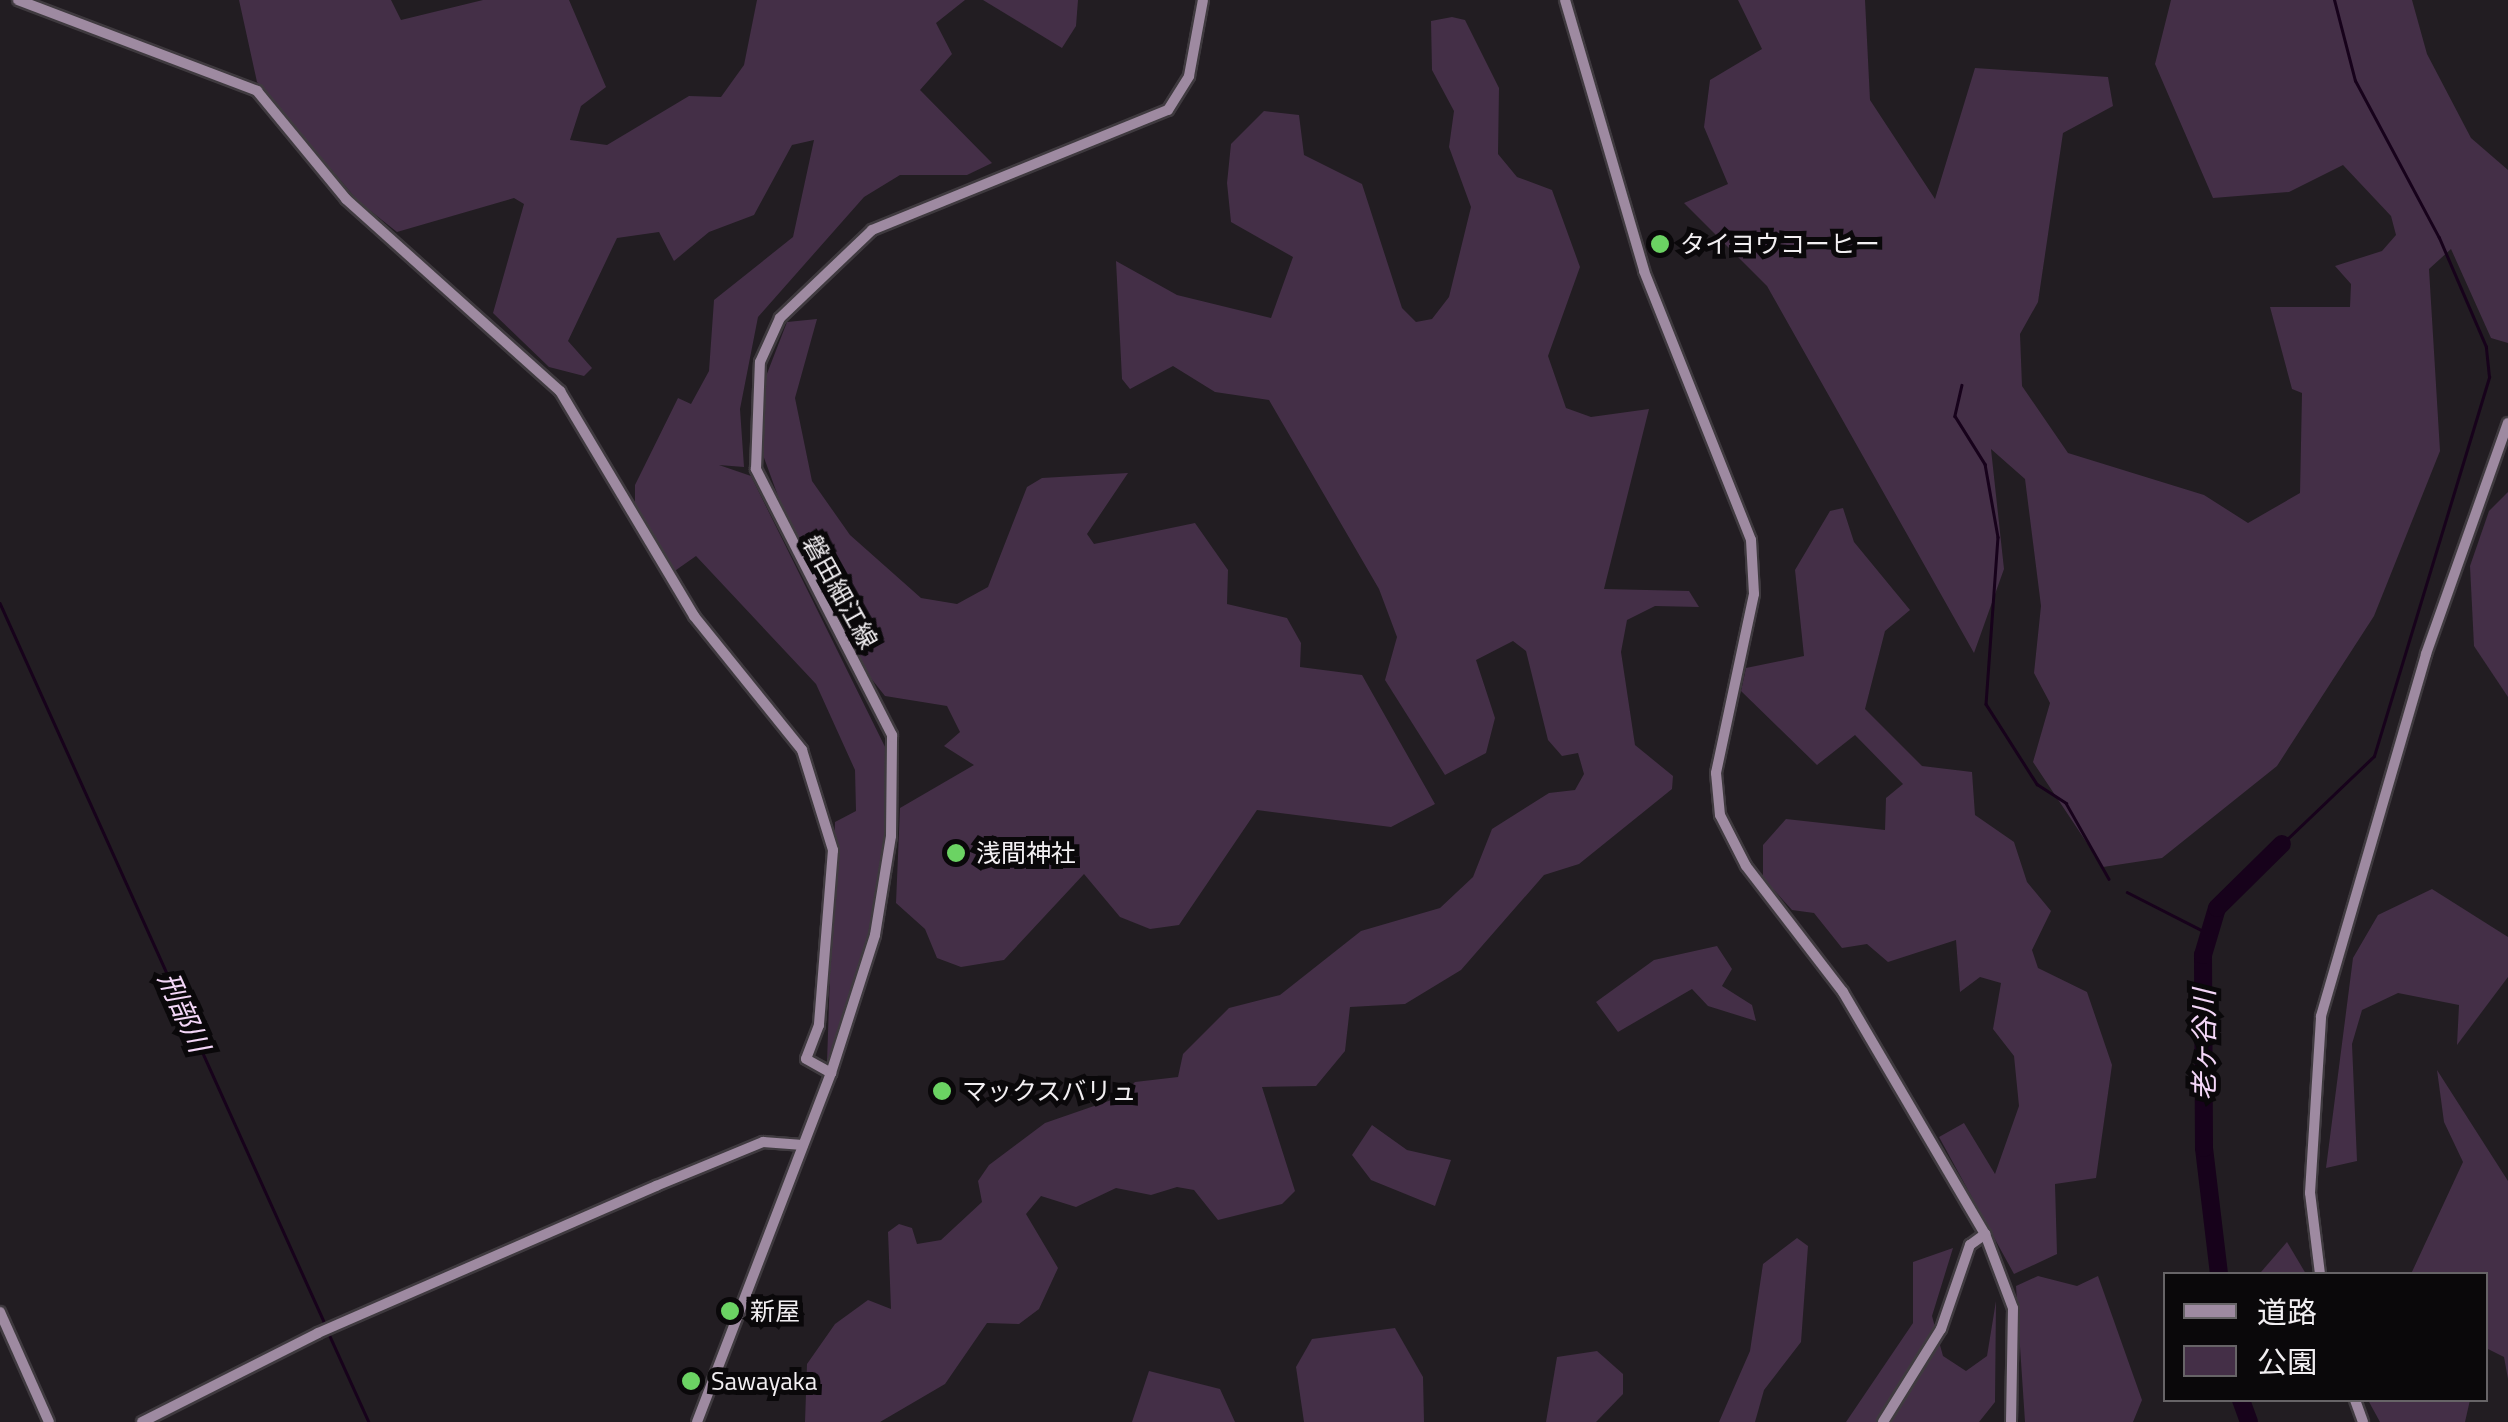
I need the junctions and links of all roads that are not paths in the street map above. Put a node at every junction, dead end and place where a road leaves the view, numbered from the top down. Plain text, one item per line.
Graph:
1 (18, 0) edge
2 (1203, 0) edge
3 (1565, 0) edge
4 (2508, 422) edge
5 (830, 1074) junction
6 (803, 1145) junction
7 (1985, 1234) junction
8 (2320, 1272) edge
9 (0, 1312) edge
10 (49, 1422) edge
11 (142, 1422) edge
12 (698, 1422) edge
13 (1883, 1422) edge
14 (2011, 1422) edge

1 - 5 street
2 - 5 street, 磐田細江線
3 - 7 street
4 - 8 street
5 - 6 street, 磐田細江線
6 - 11 street
6 - 12 street, 磐田細江線
7 - 13 street
7 - 14 street
9 - 10 street

